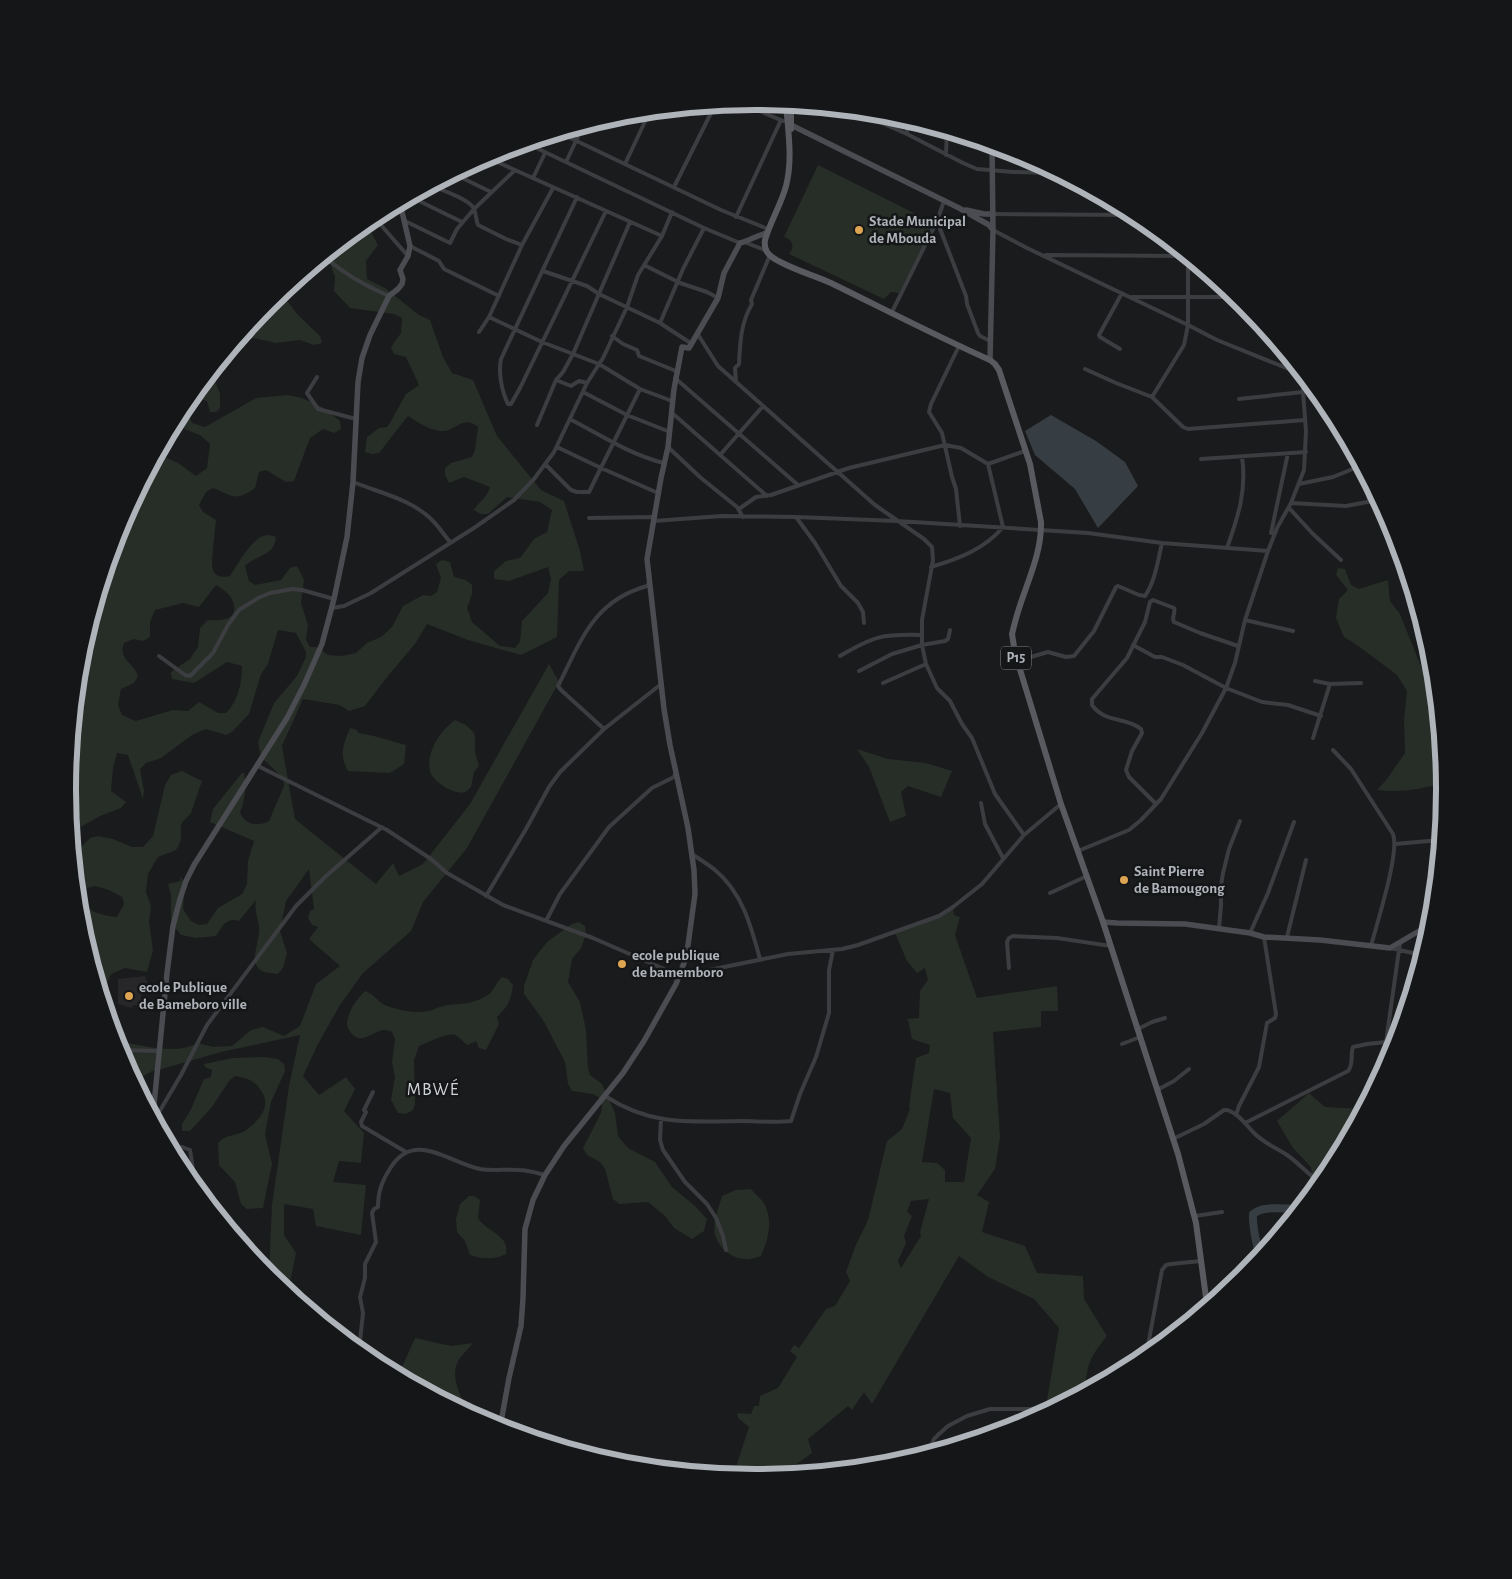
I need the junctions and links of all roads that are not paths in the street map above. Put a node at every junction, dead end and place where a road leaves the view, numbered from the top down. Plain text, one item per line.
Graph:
1 (758, 110) edge
2 (712, 111) edge
3 (786, 111) edge
4 (789, 111) edge
5 (646, 119) edge
6 (880, 122) edge
7 (786, 123) junction
8 (907, 127) edge
9 (579, 133) edge
10 (907, 134) junction
11 (568, 137) edge
12 (946, 137) edge
13 (576, 140) junction
14 (534, 147) edge
15 (545, 153) junction
16 (992, 153) edge
17 (946, 155) junction
18 (495, 161) edge
19 (566, 162) junction
20 (625, 164) junction
21 (515, 170) junction
22 (993, 171) junction
23 (1041, 172) edge
24 (461, 177) edge
25 (533, 178) junction
26 (674, 187) junction
27 (553, 188) junction
28 (438, 189) edge
29 (491, 192) junction
30 (577, 197) junction
31 (418, 200) edge
32 (944, 201) junction
33 (959, 208) junction
34 (474, 209) junction
35 (402, 210) edge
36 (606, 211) junction
37 (672, 212) junction
38 (992, 214) junction
39 (1117, 214) edge
40 (736, 216) junction
41 (405, 221) junction
42 (937, 221) junction
43 (462, 222) junction
44 (630, 222) junction
45 (379, 223) edge
46 (704, 228) junction
47 (993, 230) junction
48 (768, 231) junction
49 (662, 236) junction
50 (741, 242) junction
51 (522, 245) junction
52 (410, 246) junction
53 (768, 253) junction
54 (408, 256) junction
55 (1044, 256) junction
56 (1178, 257) edge
57 (329, 261) edge
58 (1187, 264) edge
59 (644, 265) junction
60 (544, 270) junction
61 (571, 281) junction
62 (677, 282) junction
63 (1122, 293) junction
64 (599, 294) junction
65 (389, 296) junction
66 (499, 296) junction
67 (1130, 297) junction
68 (1188, 297) junction
69 (1224, 297) edge
70 (718, 298) junction
71 (627, 307) junction
72 (891, 314) junction
73 (489, 317) junction
74 (660, 323) junction
75 (1188, 325) junction
76 (514, 329) junction
77 (479, 332) dead end
78 (697, 333) junction
79 (612, 336) junction
80 (990, 341) junction
81 (542, 342) junction
82 (692, 344) junction
83 (959, 346) junction
84 (1120, 349) dead end
85 (573, 354) junction
86 (990, 360) junction
87 (599, 364) junction
88 (1085, 369) dead end
89 (676, 370) junction
90 (1290, 370) edge
91 (317, 377) dead end
92 (676, 378) junction
93 (556, 380) junction
94 (736, 382) junction
95 (587, 384) junction
96 (1303, 387) edge
97 (640, 389) junction
98 (583, 392) junction
99 (1303, 392) junction
100 (1306, 392) edge
101 (1152, 397) junction
102 (1239, 399) dead end
103 (672, 401) junction
104 (762, 406) junction
105 (671, 412) junction
106 (627, 415) junction
107 (356, 419) junction
108 (570, 419) junction
109 (1305, 420) junction
110 (537, 425) dead end
111 (670, 432) junction
112 (739, 434) junction
113 (614, 442) junction
114 (945, 445) junction
115 (557, 446) junction
116 (668, 447) junction
117 (1025, 451) junction
118 (1306, 452) junction
119 (1288, 453) junction
120 (720, 455) junction
121 (1242, 457) junction
122 (1201, 459) dead end
123 (664, 463) junction
124 (988, 464) junction
125 (546, 465) junction
126 (601, 468) junction
127 (1355, 468) edge
128 (838, 472) junction
129 (352, 482) junction
130 (1299, 484) junction
131 (798, 485) junction
132 (658, 493) junction
133 (1369, 495) edge
134 (767, 496) junction
135 (1369, 500) joint
136 (1290, 506) junction
137 (739, 509) junction
138 (743, 517) junction
139 (796, 517) junction
140 (589, 518) dead end
141 (654, 519) junction
142 (897, 521) junction
143 (960, 526) junction
144 (1003, 527) junction
145 (1042, 530) junction
146 (1271, 533) dead end
147 (450, 542) junction
148 (1162, 543) junction
149 (1227, 548) junction
150 (1268, 550) junction
151 (1341, 560) dead end
152 (932, 567) junction
153 (649, 582) junction
154 (334, 600) junction
155 (332, 608) junction
156 (1245, 620) junction
157 (864, 623) dead end
158 (950, 630) dead end
159 (1293, 631) dead end
160 (922, 635) junction
161 (922, 645) junction
162 (1133, 645) junction
163 (1238, 646) junction
164 (159, 656) dead end
165 (840, 656) dead end
166 (1017, 661) junction
167 (926, 664) junction
168 (859, 671) dead end
169 (1315, 681) dead end
170 (883, 683) dead end
171 (1361, 683) dead end
172 (1330, 684) junction
173 (660, 685) junction
174 (1226, 688) junction
175 (1321, 716) junction
176 (604, 729) junction
177 (1313, 738) dead end
178 (1333, 750) dead end
179 (258, 766) junction
180 (676, 773) junction
181 (982, 803) dead end
182 (1061, 804) junction
183 (1156, 804) junction
184 (1240, 822) dead end
185 (1294, 822) dead end
186 (382, 827) junction
187 (1024, 835) junction
188 (1433, 841) edge
189 (1395, 844) junction
190 (1078, 852) junction
191 (692, 854) junction
192 (1003, 858) junction
193 (1306, 860) dead end
194 (1086, 876) junction
195 (1050, 893) dead end
196 (486, 896) junction
197 (546, 921) junction
198 (1103, 922) junction
199 (1219, 928) junction
200 (1421, 930) edge
201 (1250, 933) junction
202 (1264, 937) junction
203 (1287, 938) junction
204 (1400, 943) junction
205 (1111, 946) junction
206 (1371, 946) junction
207 (1390, 948) junction
208 (833, 950) junction
209 (1399, 950) junction
210 (1416, 954) edge
211 (760, 959) junction
212 (1009, 968) dead end
213 (680, 976) junction
214 (1165, 1018) dead end
215 (1138, 1029) junction
216 (1140, 1038) junction
217 (1386, 1042) joint
218 (1122, 1044) dead end
219 (128, 1050) edge
220 (160, 1052) junction
221 (1189, 1069) dead end
222 (1157, 1090) junction
223 (373, 1092) dead end
224 (605, 1096) junction
225 (155, 1107) edge
226 (158, 1112) edge
227 (1236, 1115) junction
228 (661, 1119) junction
229 (1245, 1123) junction
230 (1173, 1139) junction
231 (179, 1147) edge
232 (406, 1152) junction
233 (193, 1170) edge
234 (545, 1175) junction
235 (1313, 1178) edge
236 (1222, 1212) dead end
237 (1195, 1216) junction
238 (726, 1250) dead end
239 (1201, 1261) junction
240 (1207, 1298) edge
241 (360, 1342) edge
242 (1148, 1345) edge
243 (1039, 1407) edge
244 (501, 1420) edge
245 (931, 1446) edge

1 - 7 street
2 - 26 street
3 - 7 main road
4 - 7 main road
5 - 20 street
6 - 10 street
7 - 32 street
7 - 40 street
7 - 48 main road
8 - 10 street
9 - 13 street
10 - 17 street
11 - 13 street
12 - 17 street
13 - 19 street
13 - 20 street
14 - 15 street
15 - 19 street
15 - 25 street
16 - 22 street
17 - 22 street
18 - 21 street
19 - 37 street
20 - 26 street
21 - 25 street
21 - 29 street
22 - 23 street
22 - 38 street
24 - 29 street
25 - 27 street
26 - 40 street
27 - 30 street
27 - 51 street
28 - 34 street
29 - 34 street
30 - 36 street
30 - 60 street
31 - 43 street
32 - 33 street
32 - 42 street
33 - 38 street
33 - 47 street
34 - 43 street
34 - 51 street
35 - 41 street
36 - 44 street
36 - 61 street
37 - 46 street
37 - 49 street
38 - 39 street
38 - 47 street
40 - 48 street
41 - 43 street
41 - 52 street
42 - 72 street
42 - 80 street
44 - 49 street
44 - 64 street
45 - 54 street
46 - 50 street
46 - 62 street
47 - 55 street
47 - 80 street
48 - 50 street
48 - 53 main road
49 - 59 street
50 - 53 street
50 - 70 street
51 - 66 street
52 - 54 street
52 - 66 street
53 - 72 main road
53 - 94 street
54 - 65 street
55 - 56 street
55 - 63 street
57 - 65 street
58 - 68 street
59 - 62 street
59 - 71 street
60 - 61 street
60 - 76 street
61 - 64 street
61 - 81 street
62 - 70 street
62 - 74 street
63 - 67 street
63 - 84 street
64 - 71 street
64 - 85 street
65 - 107 street
66 - 73 street
67 - 68 street
67 - 75 street
68 - 69 street
68 - 75 street
70 - 78 street
71 - 74 street
71 - 79 street
72 - 83 main road
73 - 76 street
73 - 77 street
74 - 82 street
75 - 90 street
75 - 101 street
76 - 81 street
76 - 81 street
78 - 82 street
78 - 94 street
79 - 87 street
79 - 89 street
80 - 86 street
81 - 85 street
82 - 89 street
83 - 86 main road
83 - 114 street
85 - 87 street
85 - 93 street
86 - 117 main road, P15
87 - 95 street
87 - 97 street
88 - 101 street
89 - 92 street
91 - 107 street
92 - 103 street
92 - 112 street
93 - 95 street
93 - 110 street
94 - 104 street
95 - 98 street
96 - 99 street
97 - 103 street
97 - 106 street
98 - 106 street
98 - 108 street
99 - 100 street
99 - 102 street
99 - 109 street
101 - 109 street
103 - 105 street
104 - 112 street
104 - 128 street
105 - 111 street
105 - 120 street
106 - 111 street
106 - 113 street
107 - 129 street
108 - 113 street
108 - 115 street
109 - 118 street
111 - 116 street
112 - 120 street
112 - 131 street
113 - 123 street
113 - 126 street
114 - 124 street
114 - 128 street
114 - 143 street
115 - 125 street
115 - 126 street
116 - 123 street
116 - 137 street
117 - 124 street
117 - 145 main road, P15
118 - 119 street
118 - 130 street
119 - 121 street
119 - 146 street
120 - 134 street
121 - 122 street
121 - 149 street
123 - 132 street
124 - 144 street
125 - 126 street
125 - 147 street
126 - 132 street
127 - 130 street
128 - 131 street
128 - 142 street
129 - 147 street
129 - 154 street
130 - 136 street
131 - 134 street
132 - 141 street
133 - 135 street
134 - 137 street
135 - 136 street
136 - 150 street
136 - 151 street
137 - 138 street
138 - 139 street
138 - 141 street
139 - 142 street
139 - 157 street
140 - 141 street
141 - 153 street
142 - 143 street
142 - 152 street
143 - 144 street
144 - 145 street
144 - 152 street
145 - 148 street
145 - 166 main road, P15
147 - 155 street
148 - 149 street
148 - 166 street
149 - 150 street
150 - 156 street
152 - 160 street
153 - 173 street
153 - 176 street
154 - 155 street
154 - 164 street
155 - 179 street
156 - 159 street
156 - 163 street
158 - 161 street
160 - 161 street
160 - 165 street
161 - 167 street
161 - 168 street
162 - 163 street
162 - 174 street
162 - 183 street
163 - 174 street
166 - 182 main road, P15
167 - 170 street
167 - 187 street
169 - 172 street
171 - 172 street
172 - 175 street
173 - 176 street
173 - 180 street
174 - 175 street
174 - 183 street
175 - 177 street
176 - 196 street
178 - 189 street
179 - 186 street
179 - 220 street
180 - 191 street
180 - 197 street
181 - 192 street
182 - 187 street
182 - 190 main road, P15
183 - 190 street
184 - 199 street
185 - 201 street
186 - 196 street
186 - 226 street
187 - 192 street
188 - 189 street
189 - 206 street
190 - 194 main road, P15
191 - 211 street
191 - 213 street
192 - 208 street
193 - 203 street
194 - 195 street
194 - 198 main road, P15
196 - 197 street
197 - 213 street
198 - 199 street
198 - 205 main road, P15
199 - 201 street
200 - 204 street
201 - 202 street
202 - 203 street
202 - 227 street
203 - 206 street
204 - 207 street
204 - 209 street
205 - 212 street
205 - 215 main road, P15
206 - 207 street
207 - 209 street
208 - 211 street
208 - 228 street
209 - 210 street
209 - 217 street
211 - 213 street
213 - 224 street
214 - 215 street
215 - 216 main road, P15
216 - 218 street
216 - 222 main road, P15
217 - 229 street
219 - 220 street
220 - 225 street
221 - 222 street
222 - 230 main road, P15
223 - 232 street
224 - 228 street
224 - 234 street
227 - 229 street
227 - 230 street
228 - 238 street
229 - 235 street
230 - 237 main road, P15
231 - 233 street
232 - 234 street
232 - 241 street
234 - 244 street
236 - 237 street
237 - 239 main road, P15
239 - 240 main road, P15
239 - 242 street
243 - 245 street

